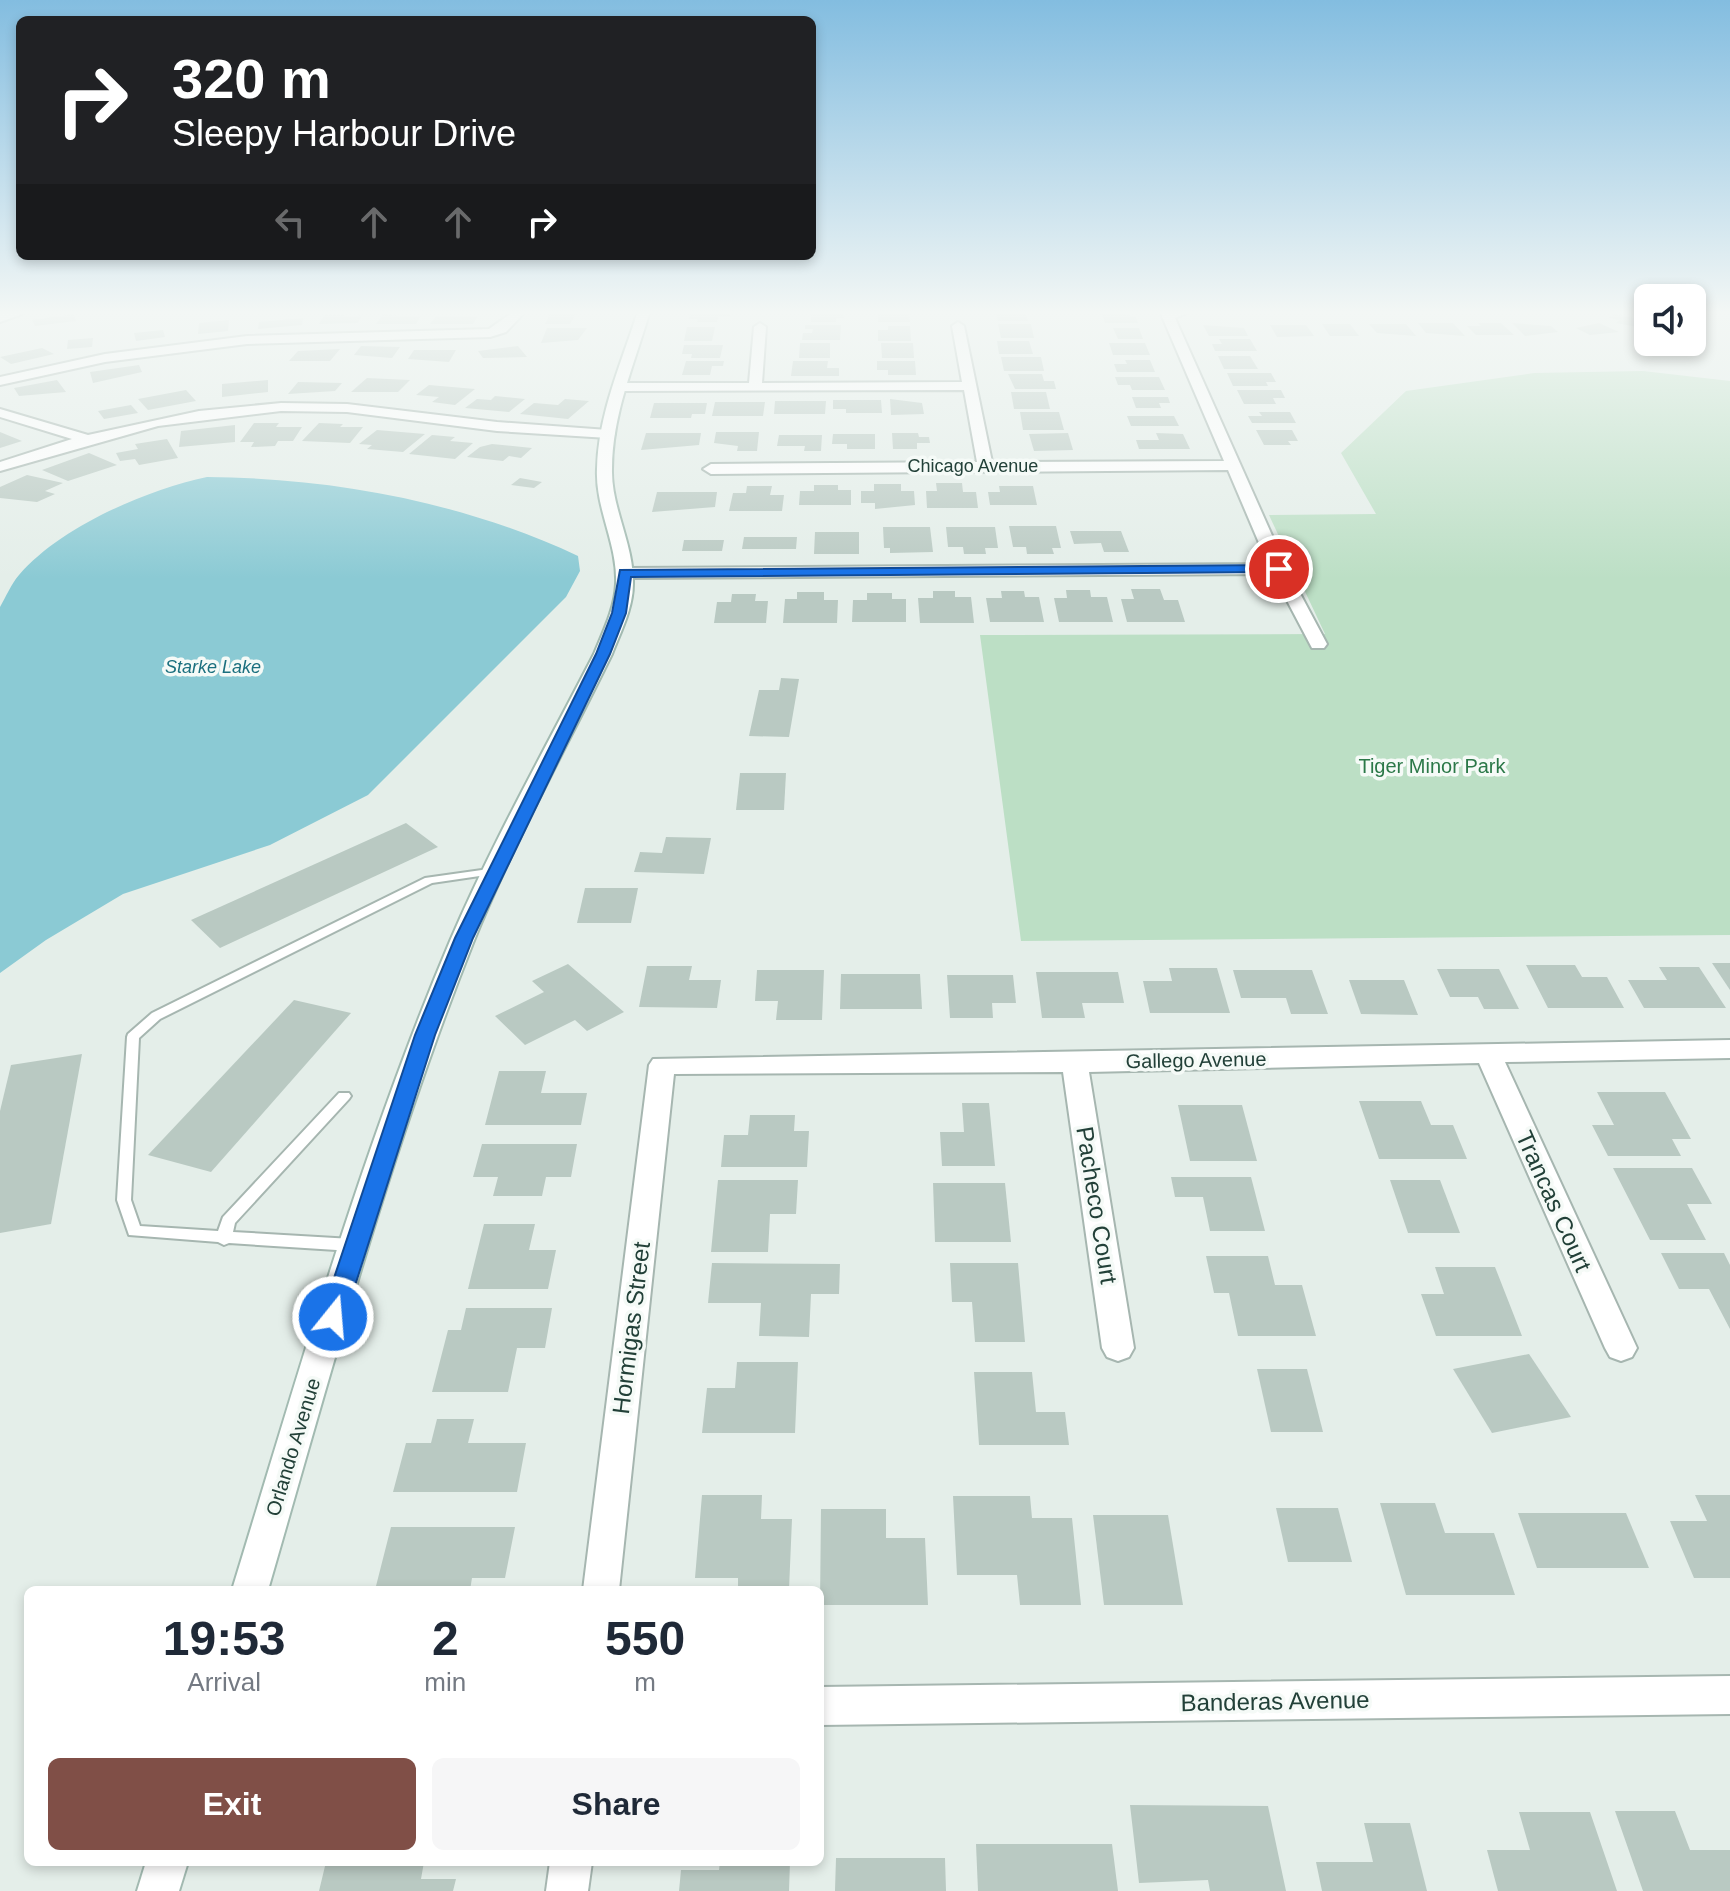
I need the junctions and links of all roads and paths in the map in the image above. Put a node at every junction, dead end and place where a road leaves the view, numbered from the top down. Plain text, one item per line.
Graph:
1 (618, 402) edge
2 (972, 402) edge
3 (1207, 402) edge
4 (0, 413) edge
5 (84, 438) junction
6 (607, 438) junction
7 (985, 465) junction
8 (1235, 465) junction
9 (0, 467) edge
10 (711, 469) dead end
11 (1279, 569) junction
12 (625, 573) junction
13 (1318, 644) dead end
14 (496, 871) junction
15 (1730, 1049) edge
16 (1488, 1053) junction
17 (1075, 1063) junction
18 (662, 1065) joint
19 (344, 1096) dead end
20 (224, 1239) junction
21 (355, 1245) junction
22 (1118, 1348) dead end
23 (1621, 1348) dead end
24 (251, 1586) edge
25 (601, 1586) edge
26 (1730, 1695) edge
27 (824, 1706) edge
28 (166, 1866) edge
29 (570, 1866) edge
30 (158, 1891) edge
31 (567, 1891) edge

1 - 6 street, Orlando Avenue
2 - 7 street
3 - 8 street
4 - 5 street
5 - 6 street
5 - 9 street
6 - 12 street, Orlando Avenue
7 - 8 street, Chicago Avenue
7 - 10 street, Chicago Avenue
8 - 11 street
11 - 12 street
11 - 13 street
12 - 14 street, Orlando Avenue
14 - 20 lane
14 - 21 street, Orlando Avenue
15 - 16 street, Gallego Avenue
16 - 17 street, Gallego Avenue
16 - 23 street, Trancas Court
17 - 18 street, Gallego Avenue
17 - 22 street, Pacheco Court
18 - 25 street, Hormigas Street
19 - 20 lane
20 - 21 lane
21 - 24 street, Orlando Avenue
26 - 27 street, Banderas Avenue
28 - 30 street
29 - 31 street

